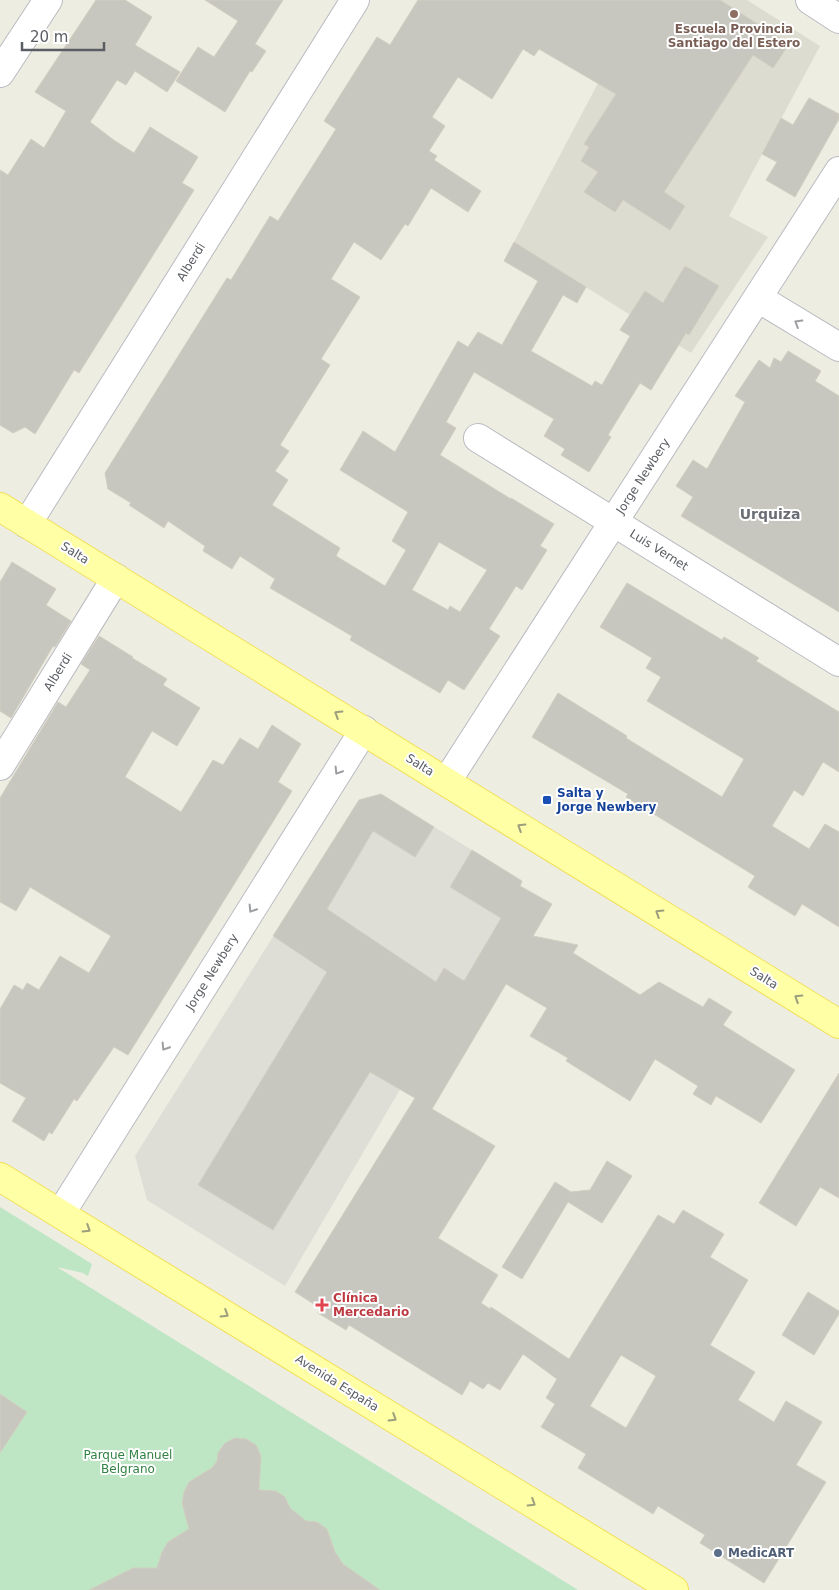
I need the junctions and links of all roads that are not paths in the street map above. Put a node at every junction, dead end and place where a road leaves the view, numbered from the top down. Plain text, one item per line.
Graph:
1 (48, 0) edge
2 (355, 0) edge
3 (810, 0) edge
4 (839, 19) edge
5 (0, 73) edge
6 (839, 171) edge
7 (758, 298) junction
8 (839, 347) edge
9 (478, 438) dead end
10 (0, 507) edge
11 (614, 522) junction
12 (27, 524) junction
13 (116, 578) junction
14 (839, 662) edge
15 (364, 730) junction
16 (0, 766) edge
17 (447, 782) junction
18 (839, 1024) edge
19 (0, 1177) edge
20 (61, 1213) junction
21 (674, 1590) edge

1 - 5 street
2 - 12 street, Alberdi
3 - 4 street
6 - 7 street, Jorge Newbery
8 -> 7 street
7 - 11 street, Jorge Newbery
9 - 11 street, Luis Vernet
10 - 12 main road, Salta
11 - 14 street, Luis Vernet
11 - 17 street, Jorge Newbery
12 - 13 main road, Salta
15 -> 13 main road, Salta
13 - 16 street, Alberdi
15 - 17 main road, Salta
15 -> 20 street, Jorge Newbery
18 -> 17 main road, Salta
19 - 20 main road, Avenida España
20 -> 21 main road, Avenida España

